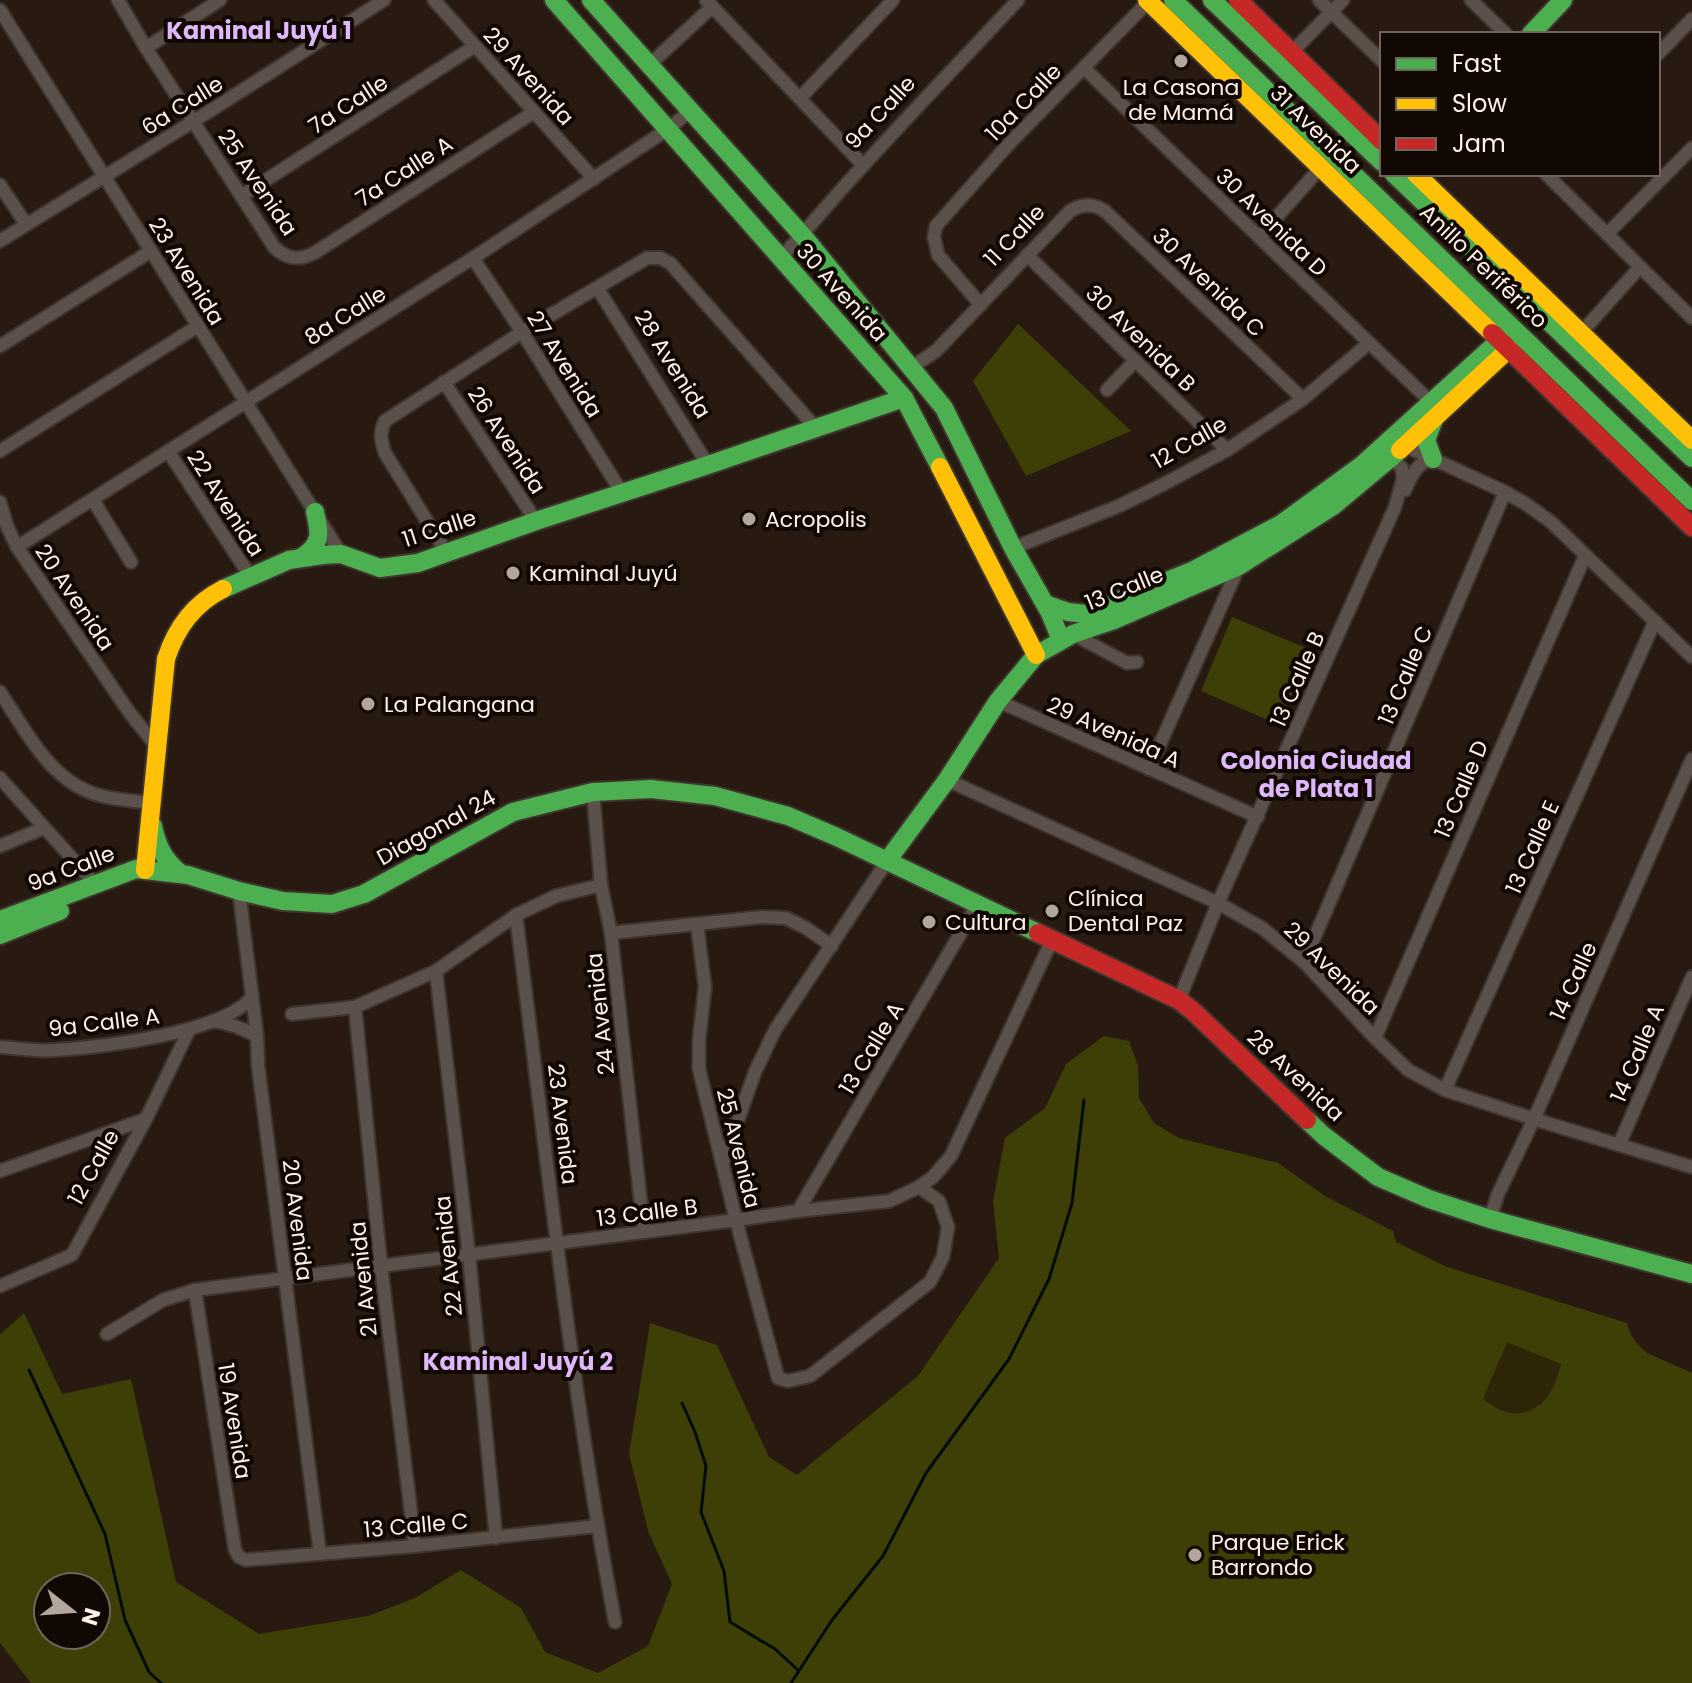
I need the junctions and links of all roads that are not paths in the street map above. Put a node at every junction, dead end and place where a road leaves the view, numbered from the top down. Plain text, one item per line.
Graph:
1 (118, 0) edge
2 (220, 0) edge
3 (384, 0) edge
4 (434, 0) edge
5 (554, 0) edge
6 (591, 0) edge
7 (893, 0) edge
8 (1018, 0) edge
9 (1173, 0) edge
10 (1212, 0) edge
11 (1238, 0) edge
12 (1319, 0) edge
13 (1343, 0) edge
14 (1471, 0) edge
15 (1563, 0) edge
16 (1148, 1) edge
17 (709, 4) edge
18 (0, 10) edge
19 (1331, 12) junction
20 (1692, 19) edge
21 (1504, 32) edge
22 (1533, 32) edge
23 (475, 46) junction
24 (146, 48) junction
25 (1292, 52) junction
26 (1660, 52) edge
27 (1380, 59) edge
28 (649, 65) junction
29 (1084, 68) junction
30 (800, 98) junction
31 (690, 111) junction
32 (534, 112) junction
33 (194, 121) junction
34 (668, 129) junction
35 (1380, 139) edge
36 (1692, 148) edge
37 (1380, 160) edge
38 (863, 165) junction
39 (1321, 167) junction
40 (1396, 176) edge
41 (1418, 176) edge
42 (1548, 176) edge
43 (104, 178) junction
44 (594, 179) junction
45 (0, 185) edge
46 (241, 196) junction
47 (1083, 205) joint
48 (26, 224) junction
49 (1409, 228) junction
50 (1607, 234) junction
51 (803, 236) junction
52 (1259, 237) junction
53 (0, 241) edge
54 (151, 251) junction
55 (1027, 255) junction
56 (294, 258) joint
57 (473, 258) junction
58 (780, 258) junction
59 (1640, 267) junction
60 (598, 289) junction
61 (981, 305) junction
62 (1466, 308) junction
63 (1692, 318) edge
64 (1589, 324) dead end
65 (198, 326) junction
66 (522, 332) junction
67 (1369, 343) junction
68 (1504, 344) junction
69 (0, 346) edge
70 (1135, 361) junction
71 (912, 367) junction
72 (444, 382) junction
73 (1107, 390) dead end
74 (904, 398) junction
75 (1303, 399) junction
76 (245, 401) junction
77 (1433, 411) junction
78 (952, 424) junction
79 (816, 428) junction
80 (1692, 440) edge
81 (928, 442) junction
82 (1227, 450) junction
83 (0, 451) edge
84 (168, 451) junction
85 (1398, 452) junction
86 (1692, 458) edge
87 (1433, 459) junction
88 (708, 465) junction
89 (1505, 492) junction
90 (622, 493) junction
91 (93, 500) junction
92 (1692, 501) edge
93 (0, 502) edge
94 (1395, 507) junction
95 (315, 512) junction
96 (536, 521) junction
97 (1692, 527) edge
98 (17, 547) junction
99 (1013, 548) junction
100 (446, 552) junction
101 (341, 554) junction
102 (1585, 556) junction
103 (302, 557) junction
104 (131, 562) dead end
105 (1239, 566) junction
106 (250, 576) junction
107 (1047, 608) junction
108 (1655, 621) junction
109 (1101, 624) junction
110 (1067, 637) junction
111 (1036, 655) junction
112 (1692, 657) edge
113 (1137, 662) dead end
114 (0, 692) edge
115 (998, 701) junction
116 (157, 747) junction
117 (1692, 759) edge
118 (1149, 769) junction
119 (0, 778) edge
120 (947, 780) junction
121 (593, 792) junction
122 (152, 807) junction
123 (1258, 817) junction
124 (44, 828) junction
125 (0, 846) edge
126 (887, 861) junction
127 (145, 870) junction
128 (180, 873) junction
129 (96, 885) junction
130 (601, 885) junction
131 (239, 891) junction
132 (1218, 903) junction
133 (977, 905) junction
134 (516, 915) junction
135 (0, 920) edge
136 (697, 924) junction
137 (611, 933) junction
138 (0, 935) edge
139 (1052, 940) junction
140 (832, 946) junction
141 (1304, 962) junction
142 (436, 971) junction
143 (1692, 977) edge
144 (252, 997) junction
145 (1179, 1000) junction
146 (355, 1007) junction
147 (292, 1014) dead end
148 (210, 1021) junction
149 (189, 1030) junction
150 (257, 1036) junction
151 (1375, 1038) junction
152 (0, 1047) edge
153 (1445, 1090) junction
154 (146, 1119) junction
155 (1534, 1119) junction
156 (1619, 1145) junction
157 (723, 1162) junction
158 (1692, 1167) edge
159 (0, 1171) edge
160 (919, 1187) junction
161 (798, 1211) junction
162 (1490, 1219) junction
163 (736, 1220) junction
164 (644, 1232) junction
165 (558, 1243) junction
166 (469, 1255) junction
167 (381, 1266) junction
168 (1692, 1274) edge
169 (285, 1278) junction
170 (0, 1286) edge
171 (195, 1290) junction
172 (107, 1334) dead end
173 (597, 1526) junction
174 (496, 1538) junction
175 (415, 1546) junction
176 (320, 1554) junction
177 (239, 1557) joint
178 (615, 1622) dead end

1 - 24 street, 25 Avenida
2 - 24 street
3 - 33 street, 6a Calle
4 - 23 street, 29 Avenida
5 - 34 main road, 30 Avenida
6 - 28 main road, 30 Avenida
7 - 30 street
8 - 38 street, 9a Calle
9 - 49 main road, Anillo Periférico
10 - 37 main road
11 - 25 main road, 31 Avenida
12 - 19 street
13 - 19 street
14 - 21 street
15 - 22 main road
16 - 29 street, 10a Calle
16 - 39 main road, 31 Avenida
17 - 28 street
17 - 30 street
18 - 43 street, 23 Avenida
19 - 25 street
19 - 27 street
20 - 26 street
23 - 32 street, 29 Avenida
23 - 46 street, 7a Calle
24 - 33 street, 25 Avenida
25 - 35 main road, 31 Avenida
28 - 31 main road, 30 Avenida
29 - 52 street, 30 Avenida D
29 - 61 street, 10a Calle
30 - 38 street
31 - 34 street, 8a Calle
31 - 51 main road, 30 Avenida
32 - 44 street, 29 Avenida
32 - 56 street, 7a Calle A
33 - 43 street, 6a Calle
33 - 46 street, 25 Avenida
34 - 44 street, 8a Calle
34 - 58 main road, 30 Avenida
36 - 50 street
38 - 51 street, 9a Calle
39 - 52 street
39 - 62 main road, 31 Avenida
40 - 86 main road, Anillo Periférico
41 - 80 main road
42 - 50 street
43 - 48 street, 6a Calle
43 - 54 street, 23 Avenida
44 - 57 street, 8a Calle
45 - 48 street
46 - 56 street, 25 Avenida
47 - 55 street, 11 Calle
47 - 75 street, 30 Avenida C
48 - 53 street, 6a Calle
49 - 62 main road
49 - 92 main road, Anillo Periférico
50 - 59 street
51 - 58 street, 9a Calle
51 - 71 main road, 30 Avenida
52 - 67 street, 30 Avenida D
54 - 65 street, 23 Avenida
54 - 69 street
55 - 61 street, 11 Calle
55 - 70 street, 30 Avenida B
57 - 66 street, 27 Avenida
57 - 76 street, 8a Calle
58 - 74 main road, 30 Avenida
59 - 63 street
59 - 64 street
60 - 66 street
60 - 79 street
60 - 88 street, 28 Avenida
61 - 71 street, 11 Calle
62 - 68 main road, 31 Avenida
65 - 76 street, 23 Avenida
65 - 83 street
66 - 72 street
66 - 90 street, 27 Avenida
67 - 75 street, 12 Calle
67 - 77 street, 30 Avenida D
68 - 77 main road, 13 Calle
68 - 97 main road, 31 Avenida
70 - 73 street
70 - 82 street, 30 Avenida B
71 - 78 main road, 30 Avenida
72 - 96 street, 26 Avenida
72 - 100 street
74 - 79 main road, 11 Calle
74 - 81 main road, 30 Avenida
75 - 82 street, 12 Calle
76 - 84 street, 8a Calle
76 - 95 street, 23 Avenida
77 - 85 main road, 13 Calle
77 - 87 main road
77 - 107 main road, 13 Calle
78 - 81 main road
78 - 99 main road, 30 Avenida
79 - 88 main road, 11 Calle
81 - 111 main road, 30 Avenida
82 - 99 street, 12 Calle
84 - 91 street, 8a Calle
84 - 106 street, 22 Avenida
85 - 87 street
85 - 94 street, 13 Calle B
85 - 105 main road, 13 Calle
87 - 89 street
87 - 94 street, 13 Calle B
88 - 90 main road, 11 Calle
89 - 102 street
89 - 141 street, 13 Calle C
90 - 96 main road, 11 Calle
91 - 98 street, 8a Calle
91 - 104 street
93 - 98 street, 20 Avenida
94 - 123 street, 13 Calle B
95 - 101 street, 23 Avenida
95 - 103 main road
96 - 100 main road, 11 Calle
98 - 116 street, 20 Avenida
99 - 107 main road, 30 Avenida
100 - 101 main road, 11 Calle
101 - 103 main road, 11 Calle
102 - 108 street
102 - 151 street, 13 Calle D
103 - 106 main road, 11 Calle
105 - 109 main road, 13 Calle
105 - 118 street
106 - 116 main road, 11 Calle
107 - 109 main road
107 - 110 main road, 30 Avenida
108 - 112 street
108 - 153 street, 13 Calle E
109 - 110 main road, 13 Calle
110 - 111 main road, 13 Calle
110 - 113 street
111 - 115 main road, 13 Calle
114 - 122 street
115 - 118 street, 29 Avenida A
115 - 120 main road, 13 Calle
116 - 122 main road, 11 Calle
117 - 155 street, 14 Calle
118 - 123 street, 29 Avenida A
119 - 124 street
120 - 126 main road, 13 Calle
120 - 132 street, 29 Avenida
121 - 126 main road, Diagonal 24
121 - 130 street, 24 Avenida
121 - 131 main road, Diagonal 24
122 - 127 main road, 11 Calle
122 - 128 main road, 11 Calle
123 - 132 street, 13 Calle B
124 - 125 street
124 - 129 street
126 - 133 main road, 28 Avenida
126 - 140 street, 13 Calle
127 - 128 main road, Diagonal 24
127 - 129 main road, 9a Calle
127 - 138 main road, 9a Calle
128 - 131 main road, Diagonal 24
129 - 135 main road, 9a Calle
130 - 134 street
130 - 137 street, 24 Avenida
131 - 144 street, 20 Avenida
132 - 141 street, 29 Avenida
132 - 145 street, 13 Calle B
133 - 139 main road, 28 Avenida
133 - 161 street, 13 Calle A
134 - 142 street
134 - 165 street, 23 Avenida
136 - 137 street
136 - 140 street
136 - 157 street, 25 Avenida
137 - 164 street, 24 Avenida
139 - 145 main road, 28 Avenida
139 - 160 street, 13 Calle B
140 - 157 street, 13 Calle
141 - 151 street, 29 Avenida
142 - 146 street
142 - 166 street, 22 Avenida
143 - 156 street, 14 Calle A
144 - 148 street, 9a Calle A
144 - 150 street, 20 Avenida
145 - 162 main road, 28 Avenida
146 - 147 street
146 - 167 street, 21 Avenida
148 - 149 street, 9a Calle A
148 - 150 street
149 - 152 street, 9a Calle A
149 - 154 street, 12 Calle
150 - 169 street, 20 Avenida
151 - 153 street, 29 Avenida
153 - 155 street, 29 Avenida
154 - 159 street
154 - 170 street, 12 Calle
155 - 156 street, 29 Avenida
155 - 162 street, 14 Calle
156 - 158 street, 29 Avenida
157 - 163 street, 25 Avenida
160 - 161 street, 13 Calle B
160 - 163 street, 25 Avenida
161 - 163 street, 13 Calle B
162 - 168 main road, 28 Avenida
163 - 164 street, 13 Calle B
164 - 165 street, 13 Calle B
165 - 166 street, 13 Calle B
165 - 173 street, 23 Avenida
166 - 167 street, 13 Calle B
166 - 174 street, 22 Avenida
167 - 169 street, 13 Calle B
167 - 175 street, 21 Avenida
169 - 171 street, 13 Calle B
169 - 176 street, 20 Avenida
171 - 172 street, 13 Calle B
171 - 177 street, 19 Avenida
173 - 174 street, 13 Calle C
173 - 178 street, 23 Avenida
174 - 175 street, 13 Calle C
175 - 176 street, 13 Calle C
176 - 177 street, 13 Calle C

